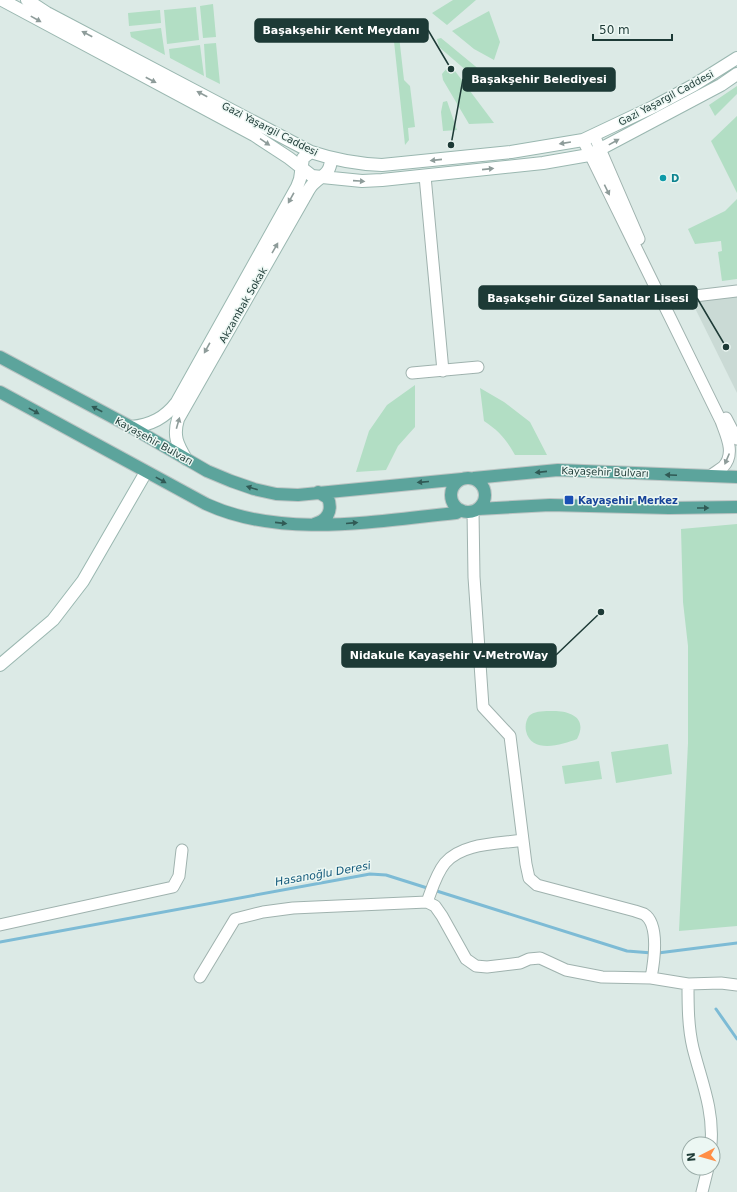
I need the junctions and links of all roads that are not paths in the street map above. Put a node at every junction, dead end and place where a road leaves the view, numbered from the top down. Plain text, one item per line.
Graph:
1 (2, 0) edge
2 (28, 0) edge
3 (101, 48) junction
4 (737, 58) edge
5 (737, 74) edge
6 (588, 138) junction
7 (311, 152) junction
8 (594, 152) junction
9 (331, 158) junction
10 (394, 163) junction
11 (302, 169) junction
12 (425, 176) junction
13 (320, 177) junction
14 (395, 179) junction
15 (737, 291) edge
16 (665, 300) junction
17 (0, 357) edge
18 (478, 367) dead end
19 (443, 371) junction
20 (412, 374) dead end
21 (0, 392) edge
22 (131, 427) junction
23 (737, 439) edge
24 (186, 459) junction
25 (146, 472) junction
26 (710, 476) junction
27 (737, 477) edge
28 (468, 479) junction
29 (318, 492) junction
30 (737, 507) edge
31 (471, 510) junction
32 (313, 524) junction
33 (0, 665) edge
34 (523, 840) junction
35 (182, 850) dead end
36 (429, 898) junction
37 (0, 925) edge
38 (200, 977) dead end
39 (651, 978) junction
40 (688, 984) junction
41 (737, 985) edge
42 (711, 1136) edge
43 (706, 1176) edge
44 (702, 1192) edge

1 -> 3 street
3 -> 2 street, Gazi Yaşargil Caddesi
7 -> 3 street, Gazi Yaşargil Caddesi
3 -> 11 street
4 - 6 street, Gazi Yaşargil Caddesi
8 -> 5 street, Gazi Yaşargil Caddesi
6 - 8 street
6 -> 10 street, Gazi Yaşargil Caddesi
7 - 9 street, Gazi Yaşargil Caddesi
7 - 11 street, Akzambak Sokak
12 -> 8 street, Gazi Yaşargil Caddesi
8 - 16 street
9 - 10 street, Gazi Yaşargil Caddesi
9 - 13 street, Akzambak Sokak
10 - 14 street
11 - 13 street
11 -> 22 street, Akzambak Sokak
12 - 14 street, Gazi Yaşargil Caddesi
12 - 19 street
13 -> 14 street, Gazi Yaşargil Caddesi
24 -> 13 street, Akzambak Sokak
15 - 16 street
16 - 23 street
16 -> 26 street
22 -> 17 main road, Kayaşehir Bulvarı
18 - 19 street
19 - 20 street
21 -> 25 main road
22 - 24 main road, Kayaşehir Bulvarı
29 -> 24 main road, Kayaşehir Bulvarı
25 -> 32 main road
25 - 33 street
26 - 27 main road, Kayaşehir Bulvarı
26 -> 28 main road, Kayaşehir Bulvarı
28 -> 29 main road, Kayaşehir Bulvarı
28 - 31 main road
28 - 31 main road
29 - 32 main road
31 -> 30 main road
32 -> 31 main road
31 - 34 street
34 - 36 street
34 - 39 street
35 - 37 street
36 - 38 street
36 - 39 street
39 - 40 street
40 - 41 street
40 - 42 street
43 - 44 street

